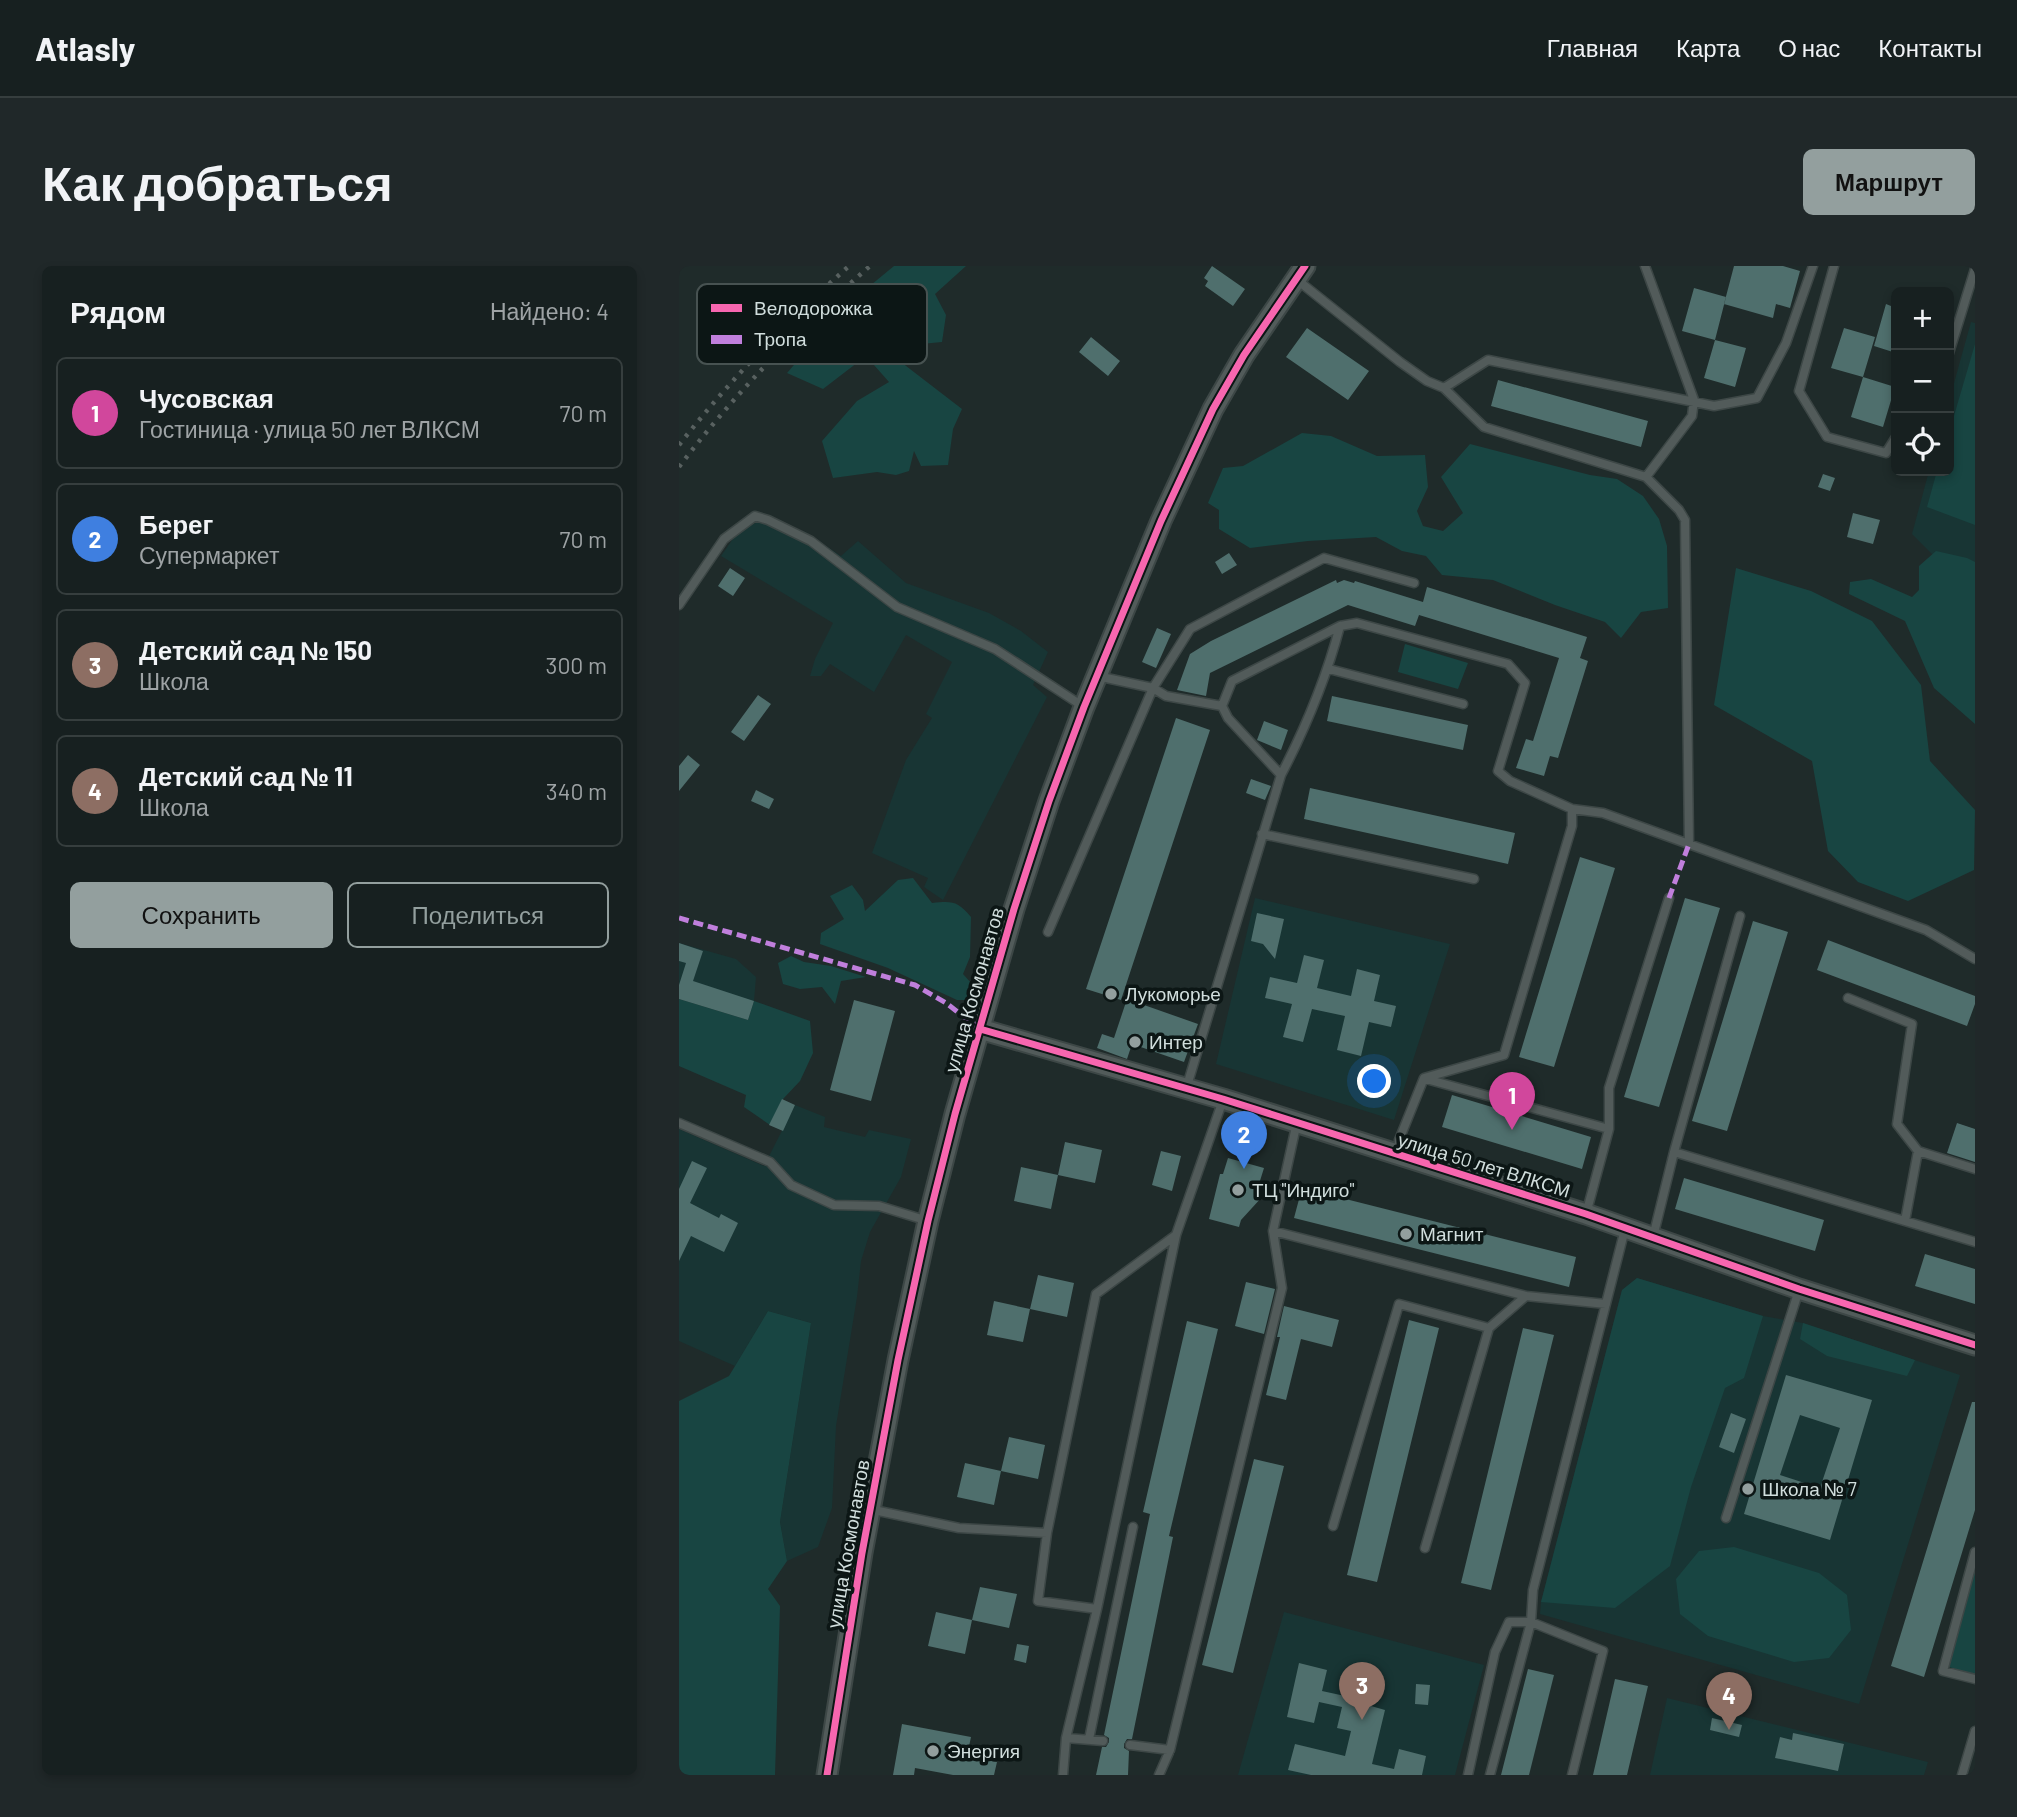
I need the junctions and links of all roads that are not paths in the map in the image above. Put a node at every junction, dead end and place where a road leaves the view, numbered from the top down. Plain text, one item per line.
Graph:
1 (1645, 266) edge
2 (1813, 266) edge
3 (1834, 266) edge
4 (1975, 270) edge
5 (1300, 272) edge
6 (1950, 350) edge
7 (1444, 388) junction
8 (1694, 400) junction
9 (1891, 445) edge
10 (1646, 477) junction
11 (1414, 583) dead end
12 (679, 605) edge
13 (1340, 626) junction
14 (1329, 669) junction
15 (1097, 676) junction
16 (1153, 688) junction
17 (1463, 704) dead end
18 (1222, 706) junction
19 (1084, 707) junction
20 (1281, 775) junction
21 (1571, 809) junction
22 (1262, 834) junction
23 (1689, 844) junction
24 (1474, 879) dead end
25 (1669, 898) dead end
26 (1740, 916) dead end
27 (1048, 932) dead end
28 (1975, 959) edge
29 (1848, 998) dead end
30 (980, 1029) junction
31 (1424, 1078) junction
32 (1186, 1089) junction
33 (1223, 1099) junction
34 (1297, 1122) junction
35 (679, 1123) edge
36 (1609, 1129) junction
37 (1674, 1152) junction
38 (1918, 1152) junction
39 (1397, 1155) junction
40 (1975, 1169) edge
41 (1586, 1214) junction
42 (928, 1221) junction
43 (1905, 1221) junction
44 (1625, 1229) junction
45 (1273, 1231) junction
46 (1176, 1235) junction
47 (1653, 1238) junction
48 (1975, 1242) edge
49 (1799, 1289) junction
50 (1526, 1296) junction
51 (1606, 1304) junction
52 (1489, 1328) junction
53 (1975, 1345) edge
54 (869, 1509) junction
55 (1726, 1518) dead end
56 (1333, 1526) dead end
57 (1133, 1527) dead end
58 (1047, 1533) junction
59 (1425, 1548) dead end
60 (1974, 1555) edge
61 (1097, 1609) junction
62 (1531, 1622) junction
63 (1975, 1679) edge
64 (1975, 1733) edge
65 (1066, 1738) junction
66 (1089, 1739) junction
67 (1103, 1741) dead end
68 (1130, 1745) dead end
69 (1170, 1750) junction
70 (827, 1775) edge
71 (1063, 1775) edge
72 (1159, 1775) edge
73 (1468, 1775) edge
74 (1490, 1775) edge
75 (1572, 1775) edge
76 (1962, 1775) edge

1 - 8 lane
2 - 8 lane
3 - 9 lane
4 - 6 lane
5 - 7 lane
5 - 15 street, улица Космонавтов
7 - 8 lane
7 - 10 lane
8 - 10 lane
10 - 23 lane
11 - 16 lane
12 - 19 lane
13 - 14 lane
13 - 18 lane
13 - 21 lane
14 - 17 lane
14 - 20 lane
15 - 16 lane
15 - 19 street, улица Космонавтов
16 - 18 lane
16 - 27 lane
18 - 20 lane
19 - 30 street, улица Космонавтов
20 - 22 lane
21 - 23 lane
21 - 31 lane
22 - 24 lane
22 - 32 lane
23 - 28 lane
25 - 36 lane
26 - 37 lane
29 - 38 lane
30 - 32 street, улица 50 лет ВЛКСМ
30 - 42 street, улица Космонавтов
31 - 36 lane
31 - 39 lane
32 - 33 street, улица 50 лет ВЛКСМ
33 - 34 street, улица 50 лет ВЛКСМ
33 - 46 lane
34 - 39 street, улица 50 лет ВЛКСМ
34 - 45 lane
35 - 42 lane
36 - 41 lane
37 - 43 lane
37 - 47 lane
38 - 40 lane
38 - 43 lane
39 - 41 street, улица 50 лет ВЛКСМ
41 - 44 street, улица 50 лет ВЛКСМ
42 - 54 street, улица Космонавтов
43 - 48 lane
44 - 47 street, улица 50 лет ВЛКСМ
44 - 51 lane
45 - 50 lane
45 - 69 lane
46 - 58 lane
46 - 61 lane
47 - 49 street, улица 50 лет ВЛКСМ
49 - 53 street, улица 50 лет ВЛКСМ
49 - 55 lane
50 - 51 lane
50 - 52 lane
51 - 62 lane
52 - 56 lane
52 - 59 lane
54 - 58 lane
54 - 70 street, улица Космонавтов
57 - 66 lane
58 - 61 lane
60 - 63 lane
61 - 65 lane
62 - 73 lane
62 - 74 lane
62 - 75 lane
64 - 76 lane
65 - 66 lane
65 - 71 lane
66 - 67 lane
68 - 69 lane
69 - 72 lane

